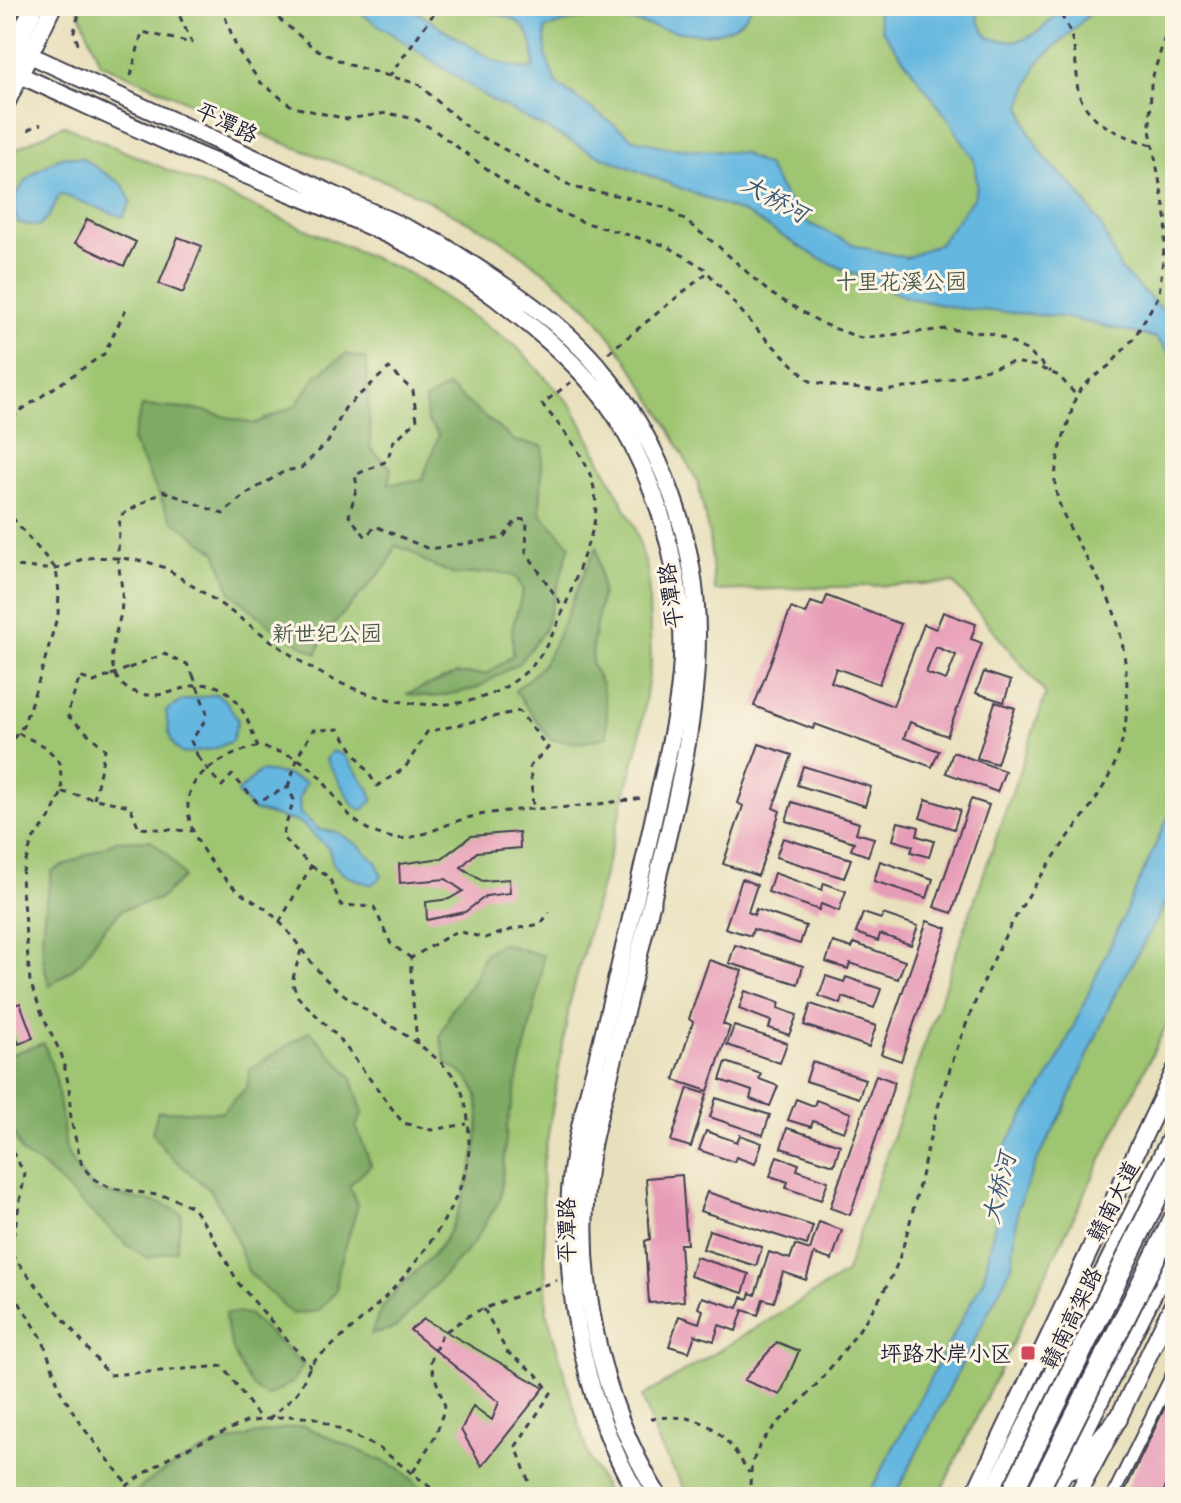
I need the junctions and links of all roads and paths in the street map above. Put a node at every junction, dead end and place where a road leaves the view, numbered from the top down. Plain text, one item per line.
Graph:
1 (34, 6) edge
2 (53, 6) edge
3 (81, 6) edge
4 (175, 6) edge
5 (221, 6) edge
6 (258, 6) edge
7 (439, 6) edge
8 (1053, 6) edge
9 (1175, 23) edge
10 (78, 44) dead end
11 (16, 49) edge
12 (11, 70) edge
13 (131, 76) dead end
14 (389, 77) junction
15 (6, 104) edge
16 (41, 124) dead end
17 (28, 130) dead end
18 (1153, 145) junction
19 (708, 272) junction
20 (126, 309) dead end
21 (596, 363) junction
22 (582, 374) junction
23 (1054, 374) junction
24 (1076, 395) junction
25 (6, 429) edge
26 (6, 507) edge
27 (118, 559) junction
28 (6, 566) edge
29 (56, 569) junction
30 (563, 607) junction
31 (18, 733) junction
32 (258, 747) junction
33 (6, 748) edge
34 (298, 758) junction
35 (288, 787) junction
36 (62, 792) junction
37 (659, 796) junction
38 (94, 799) junction
39 (533, 807) junction
40 (192, 831) junction
41 (311, 866) junction
42 (549, 912) dead end
43 (279, 923) junction
44 (301, 950) junction
45 (411, 958) junction
46 (417, 1044) junction
47 (1175, 1070) edge
48 (467, 1124) junction
49 (1175, 1131) edge
50 (6, 1141) edge
51 (1175, 1160) edge
52 (1175, 1217) edge
53 (1175, 1248) edge
54 (572, 1275) junction
55 (6, 1282) edge
56 (1175, 1300) edge
57 (484, 1309) junction
58 (311, 1367) junction
59 (1175, 1369) edge
60 (269, 1419) junction
61 (650, 1419) dead end
62 (1118, 1419) junction
63 (261, 1420) junction
64 (1000, 1458) junction
65 (413, 1472) junction
66 (749, 1473) junction
67 (128, 1485) junction
68 (530, 1485) dead end
69 (1054, 1491) edge
70 (1078, 1494) edge
71 (120, 1497) edge
72 (443, 1497) edge
73 (639, 1497) edge
74 (659, 1497) edge
75 (751, 1497) edge
76 (973, 1497) edge
77 (991, 1497) edge
78 (1010, 1497) edge
79 (1035, 1497) edge
80 (1112, 1497) edge

1 - 11 main road
2 - 11 main road
3 - 10 path
4 - 13 path
5 - 19 path
6 - 14 path
7 - 14 path
8 - 18 path
9 - 18 path
11 - 12 main road
11 - 21 main road, 平潭路
12 - 15 main road
12 - 22 main road, 平潭路
14 - 23 path
16 - 17 path
18 - 24 path
19 - 21 path
19 - 23 path
20 - 25 path
21 - 74 main road, 平潭路
22 - 30 path
22 - 37 main road, 平潭路
23 - 24 path
24 - 66 path
26 - 29 path
27 - 29 path
27 - 30 path
27 - 30 path
27 - 32 path
28 - 29 path
29 - 31 path
31 - 33 path
31 - 36 path
32 - 34 path
32 - 40 path
34 - 35 path
34 - 39 path
34 - 39 path
35 - 38 path, bridge
35 - 41 path
36 - 38 path
36 - 58 path
37 - 39 path
37 - 54 main road, 平潭路
38 - 40 path
40 - 43 path
41 - 43 path
41 - 45 path
42 - 45 path
43 - 44 path
44 - 46 path
44 - 48 path
45 - 46 path
46 - 48 path
47 - 64 main road
48 - 58 path
49 - 64 main road, 赣南大道
50 - 63 path
51 - 78 highway, 赣南高架路, bridge
52 - 79 highway, bridge
53 - 69 main road
54 - 57 path
54 - 73 main road, 平潭路
55 - 67 path
56 - 62 main road
57 - 65 path
57 - 68 path
58 - 60 path
59 - 80 street
60 - 63 path
60 - 65 path
61 - 66 path
62 - 69 main road
62 - 70 main road
63 - 67 path
64 - 76 main road
64 - 77 main road, 赣南大道
65 - 72 path
66 - 75 path
67 - 71 path

